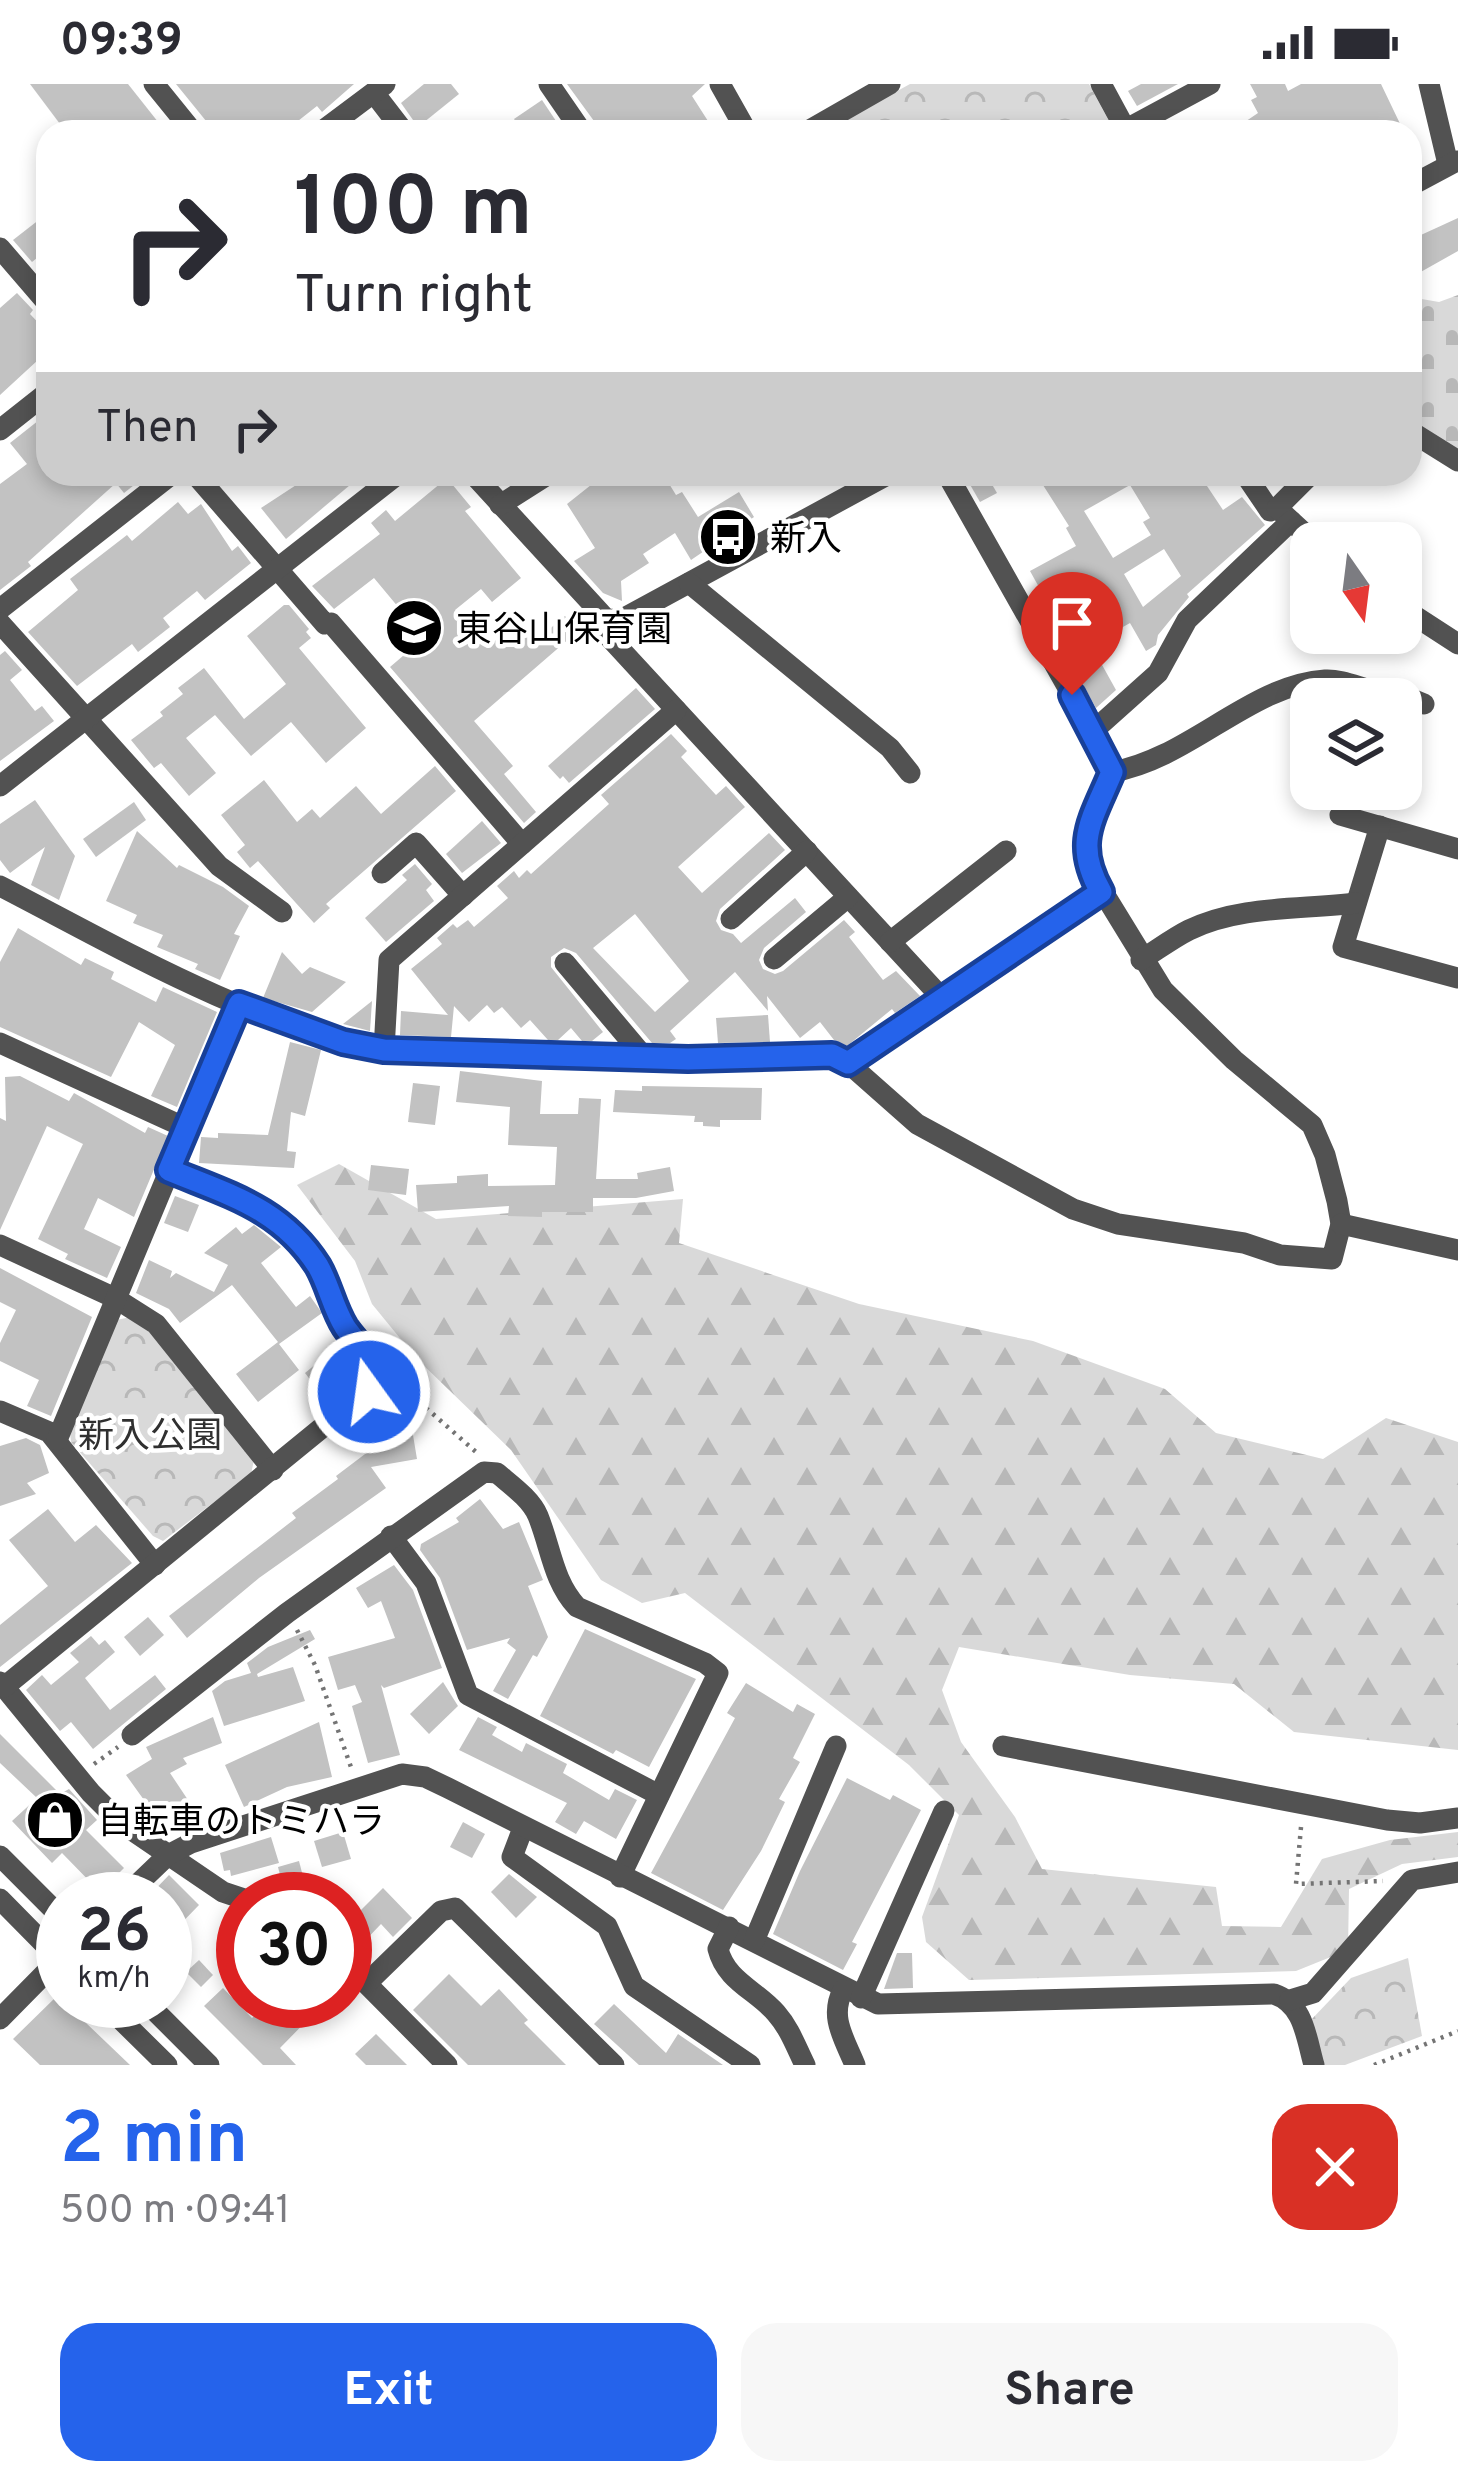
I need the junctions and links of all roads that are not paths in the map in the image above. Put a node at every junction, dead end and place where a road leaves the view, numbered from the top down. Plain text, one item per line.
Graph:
1 (154, 84) edge
2 (549, 84) edge
3 (720, 84) edge
4 (890, 84) edge
5 (1101, 84) edge
6 (1210, 84) edge
7 (1430, 84) edge
8 (380, 88) edge
9 (183, 120) edge
10 (337, 120) edge
11 (397, 120) edge
12 (574, 120) edge
13 (740, 120) edge
14 (827, 120) edge
15 (1119, 120) edge
16 (1144, 120) edge
17 (1453, 162) edge
18 (1422, 179) edge
19 (4, 263) edge
20 (36, 293) edge
21 (36, 402) edge
22 (0, 430) edge
23 (1422, 438) edge
24 (1458, 461) edge
25 (157, 486) edge
26 (206, 486) edge
27 (383, 486) edge
28 (483, 486) edge
29 (530, 486) edge
30 (867, 486) edge
31 (953, 486) edge
32 (1253, 486) edge
33 (1303, 486) edge
34 (500, 505) junction
35 (1284, 514) junction
36 (1293, 522) edge
37 (278, 568) junction
38 (689, 583) junction
39 (0, 609) edge
40 (607, 620) junction
41 (1422, 621) edge
42 (0, 623) edge
43 (1458, 644) edge
44 (1424, 704) dead end
45 (676, 710) junction
46 (87, 717) junction
47 (1092, 732) junction
48 (1112, 772) junction
49 (910, 773) dead end
50 (0, 786) edge
51 (1340, 815) dead end
52 (1380, 826) junction
53 (522, 844) junction
54 (1458, 849) edge
55 (806, 851) junction
56 (1006, 851) dead end
57 (382, 873) dead end
58 (0, 886) edge
59 (1101, 892) junction
60 (463, 896) junction
61 (848, 897) junction
62 (1356, 903) junction
63 (282, 912) dead end
64 (731, 919) dead end
65 (890, 942) junction
66 (775, 959) dead end
67 (1141, 960) junction
68 (565, 963) dead end
69 (1458, 979) edge
70 (941, 997) junction
71 (239, 1004) junction
72 (0, 1043) edge
73 (384, 1050) junction
74 (645, 1058) junction
75 (848, 1063) junction
76 (186, 1128) junction
77 (169, 1170) junction
78 (1341, 1223) junction
79 (0, 1245) edge
80 (1458, 1250) edge
81 (115, 1298) junction
82 (0, 1411) edge
83 (56, 1440) junction
84 (273, 1470) junction
85 (391, 1536) junction
86 (155, 1565) junction
87 (2, 1685) edge
88 (132, 1735) road end
89 (836, 1745) dead end
90 (1003, 1746) dead end
91 (658, 1795) junction
92 (944, 1811) dead end
93 (1458, 1818) edge
94 (523, 1828) junction
95 (169, 1855) junction
96 (0, 1856) edge
97 (151, 1872) edge
98 (1458, 1872) edge
99 (620, 1877) junction
100 (216, 1887) edge
101 (36, 1892) edge
102 (0, 1899) edge
103 (729, 1928) junction
104 (36, 1934) edge
105 (754, 1941) junction
106 (372, 1978) edge
107 (36, 1984) edge
108 (372, 1988) edge
109 (852, 1994) junction
110 (1290, 2000) junction
111 (0, 2019) edge
112 (129, 2028) edge
113 (172, 2028) edge
114 (167, 2065) edge
115 (209, 2065) edge
116 (447, 2065) edge
117 (614, 2065) edge
118 (750, 2065) edge
119 (805, 2065) edge
120 (855, 2065) edge
121 (1314, 2065) edge

1 - 9 street
2 - 12 street
3 - 13 street
4 - 14 street
5 - 15 street
6 - 16 street
7 - 17 street
8 - 10 street
8 - 11 street
17 - 18 street
19 - 20 street
21 - 22 street
23 - 24 street
25 - 39 street
26 - 37 street
27 - 37 street
28 - 34 street
29 - 34 street
30 - 38 street
31 - 47 street
32 - 35 street
33 - 35 street
34 - 40 street
35 - 36 street
35 - 47 street
37 - 46 street
37 - 53 street
38 - 40 street
38 - 49 street
40 - 45 street
41 - 43 street
42 - 46 street
44 - 48 street
45 - 53 street
45 - 55 street
46 - 50 street
46 - 63 street
47 - 48 street
48 - 59 street
51 - 52 street
52 - 54 street
52 - 62 street
53 - 60 street
55 - 61 street
55 - 64 street
56 - 65 street
57 - 60 street
58 - 71 street
59 - 67 street
59 - 70 street
60 - 73 street
61 - 65 street
61 - 66 street
62 - 67 street
62 - 69 street
65 - 70 street
67 - 78 street
68 - 74 street
70 - 75 street
71 - 73 street
71 - 76 street
72 - 76 street
73 - 74 street
74 - 75 street
75 - 78 street
76 - 77 street
77 - 81 street
77 - 84 street
78 - 80 street
79 - 81 street
81 - 83 street
81 - 84 street
82 - 83 street
83 - 86 street
84 - 86 street
85 - 88 street
85 - 91 street
85 - 91 street
86 - 87 street
87 - 95 street
89 - 105 street
90 - 93 street
91 - 99 street
92 - 109 street
94 - 95 street
94 - 99 street
94 - 118 street
95 - 97 street
95 - 100 street
96 - 101 street
98 - 110 street
99 - 103 street
102 - 104 street
103 - 105 street
103 - 119 street
105 - 109 street
106 - 117 street
107 - 111 street
108 - 116 street
109 - 110 street
109 - 120 street
110 - 121 street
112 - 114 street
113 - 115 street

